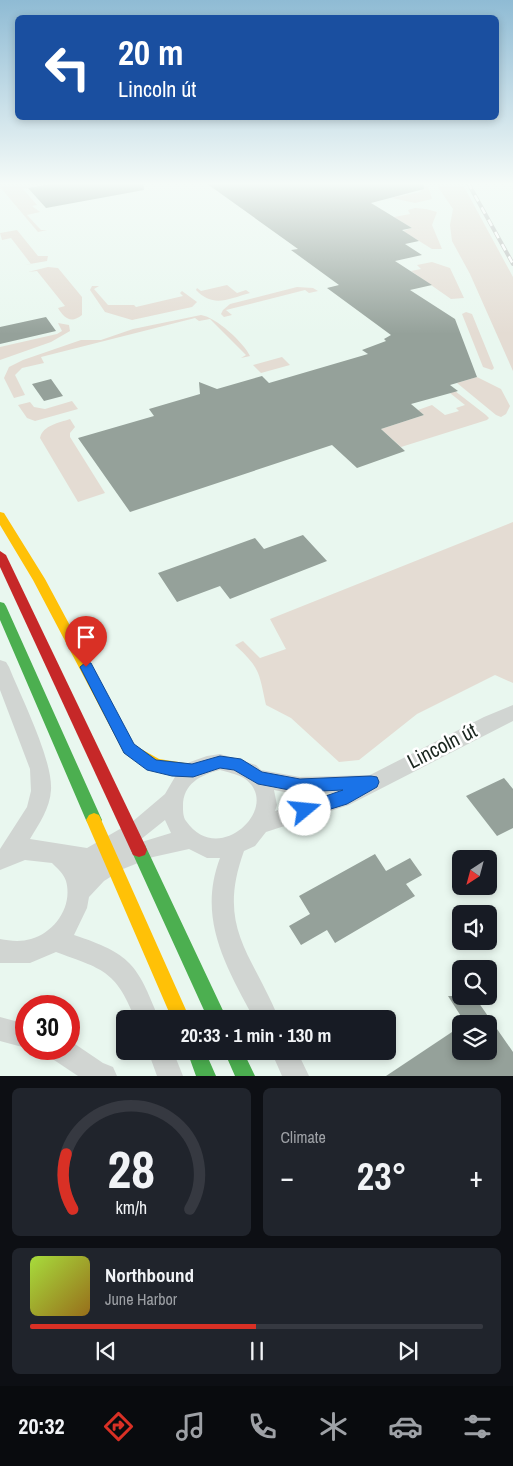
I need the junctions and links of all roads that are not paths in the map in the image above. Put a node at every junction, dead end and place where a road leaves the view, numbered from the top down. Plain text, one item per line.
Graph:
1 (0, 516) edge
2 (1, 557) edge
3 (0, 606) edge
4 (0, 667) edge
5 (513, 713) edge
6 (193, 770) junction
7 (258, 778) junction
8 (371, 782) junction
9 (172, 799) junction
10 (262, 824) junction
11 (189, 839) junction
12 (236, 845) junction
13 (58, 854) junction
14 (6, 857) edge
15 (80, 892) junction
16 (53, 939) junction
17 (0, 951) edge
18 (143, 1010) edge
19 (177, 1010) edge
20 (214, 1010) edge
21 (262, 1010) edge
22 (0, 1029) edge
23 (15, 1033) edge
24 (76, 1060) edge
25 (164, 1060) edge
26 (200, 1060) edge
27 (237, 1060) edge
28 (288, 1060) edge
29 (104, 1076) edge
30 (170, 1076) edge
31 (206, 1076) edge
32 (245, 1076) edge
33 (296, 1076) edge

1 - 6 main road
2 - 20 main road
3 - 19 main road
4 - 14 street
5 - 8 street, Lincoln út
6 - 7 street
6 - 9 street
7 - 8 street, Lincoln út
7 - 10 street
8 - 10 street, Lincoln út
9 - 11 street
9 - 13 street
10 - 12 street
11 - 12 street
11 - 15 street
12 - 21 street
13 - 14 street
13 - 15 street
15 - 16 street
16 - 17 street
16 - 18 street
22 - 23 street
24 - 29 street
25 - 30 street
26 - 31 main road
27 - 32 main road
28 - 33 street

